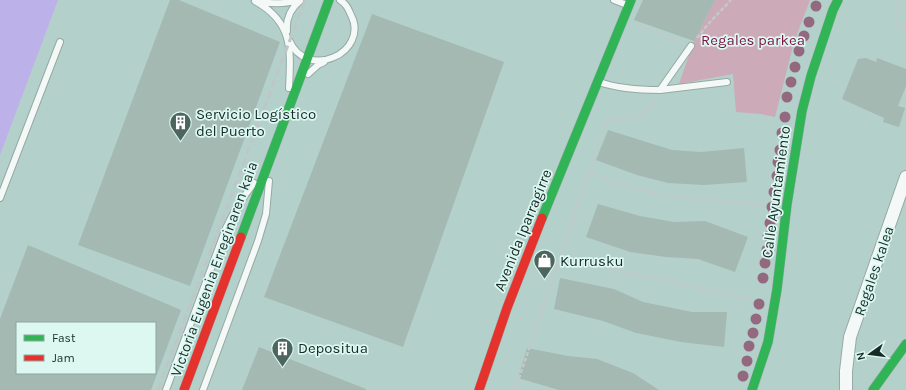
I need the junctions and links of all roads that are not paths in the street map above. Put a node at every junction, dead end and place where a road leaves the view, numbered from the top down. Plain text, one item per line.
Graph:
1 (254, 0) edge
2 (299, 0) edge
3 (329, 0) edge
4 (614, 0) edge
5 (838, 0) edge
6 (343, 1) edge
7 (630, 3) edge
8 (287, 36) junction
9 (60, 42) dead end
10 (691, 46) road end
11 (307, 59) junction
12 (328, 60) junction
13 (598, 82) junction
14 (727, 82) dead end
15 (660, 90) junction
16 (294, 93) junction
17 (284, 121) junction
18 (273, 150) junction
19 (906, 177) edge
20 (0, 198) edge
21 (906, 344) edge
22 (166, 390) edge
23 (184, 390) edge
24 (203, 390) edge
25 (479, 390) edge
26 (752, 390) edge
27 (846, 390) edge
28 (873, 390) edge

1 - 2 lane
1 - 8 lane
2 - 8 lane
3 - 11 main road, Victoria Eugenia Erreginaren kaia
4 - 7 lane
5 - 26 main road, Calle Ayuntamiento
6 - 12 lane
7 - 13 main road, Avenida Iparragirre
8 - 11 lane
8 - 17 lane
9 - 20 lane
10 - 15 lane
11 - 12 lane
11 - 16 main road, Victoria Eugenia Erreginaren kaia
12 - 16 lane
13 - 15 lane
13 - 25 main road, Avenida Iparragirre
14 - 15 lane
16 - 17 main road, Victoria Eugenia Erreginaren kaia
17 - 18 main road, Victoria Eugenia Erreginaren kaia
18 - 22 lane
18 - 23 main road, Victoria Eugenia Erreginaren kaia
18 - 24 lane
19 - 27 street, Regales kalea
21 - 28 main road

